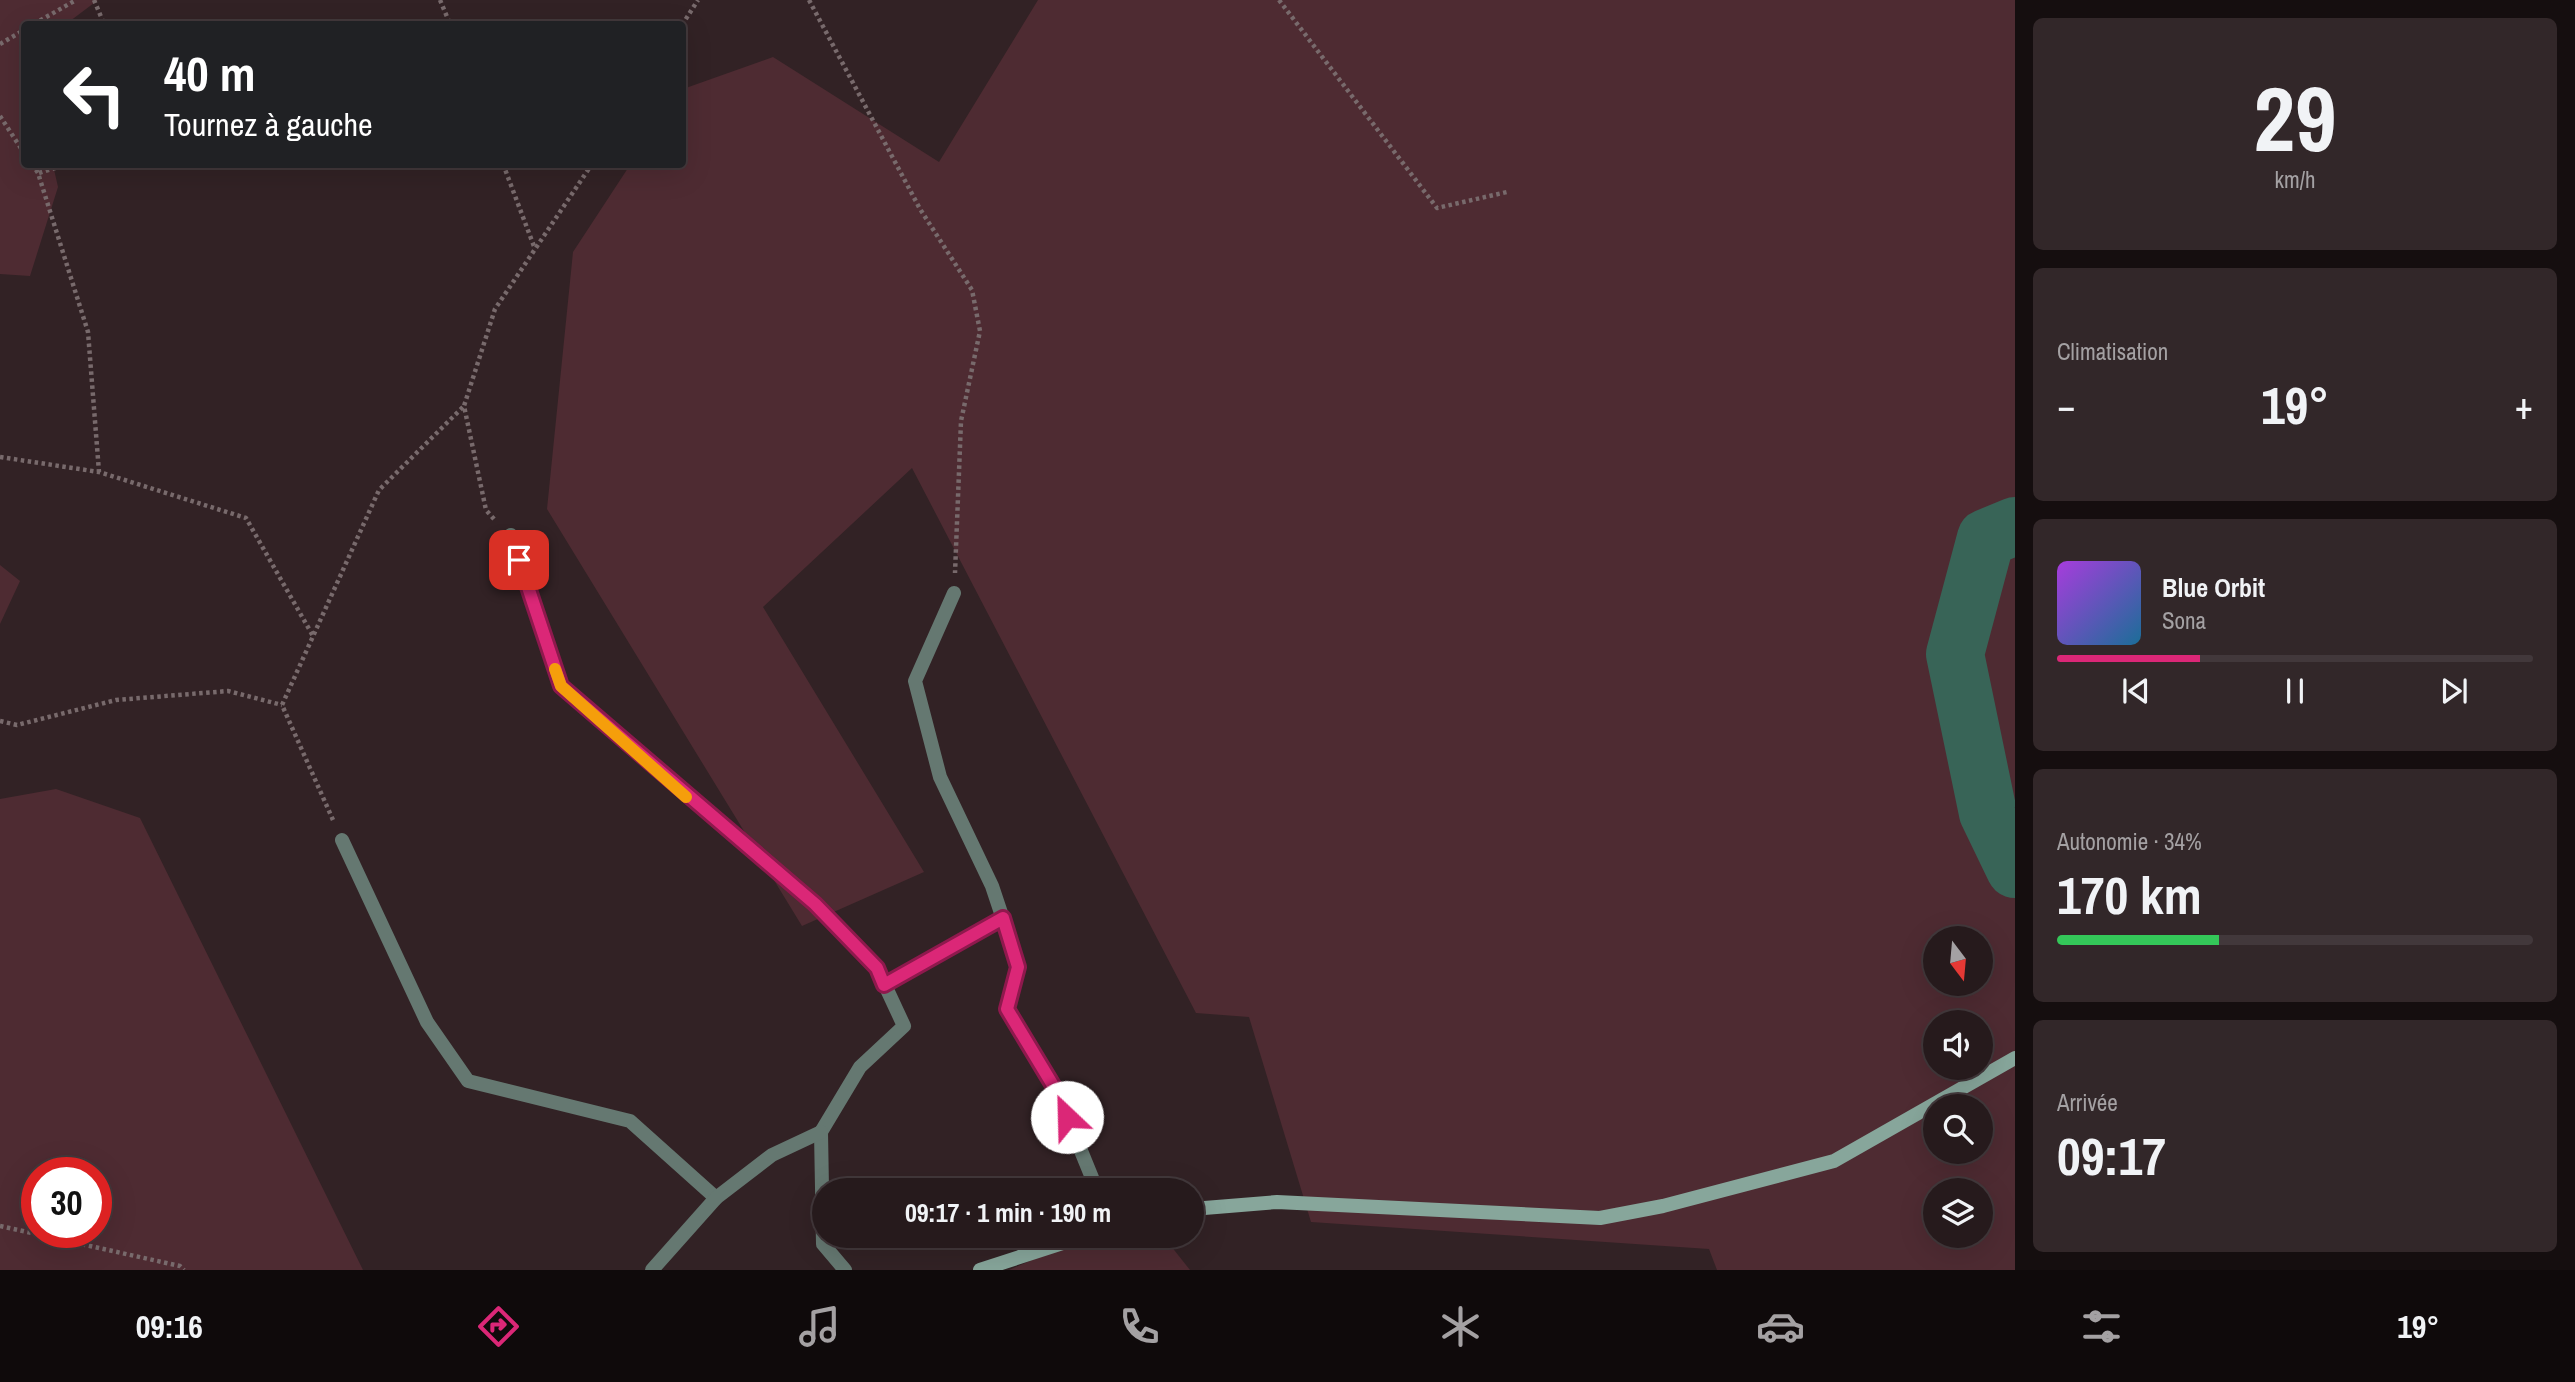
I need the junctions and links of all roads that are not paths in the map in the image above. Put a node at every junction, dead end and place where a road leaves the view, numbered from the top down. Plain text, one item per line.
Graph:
1 (511, 535) road end
2 (954, 593) road end
3 (342, 840) road end
4 (1003, 918) junction
5 (884, 985) junction
6 (2015, 1058) edge
7 (821, 1132) junction
8 (1092, 1178) edge
9 (716, 1198) junction
10 (1204, 1208) edge
11 (1048, 1248) edge
12 (652, 1270) edge
13 (845, 1270) edge
14 (981, 1270) edge

1 - 5 street
2 - 4 street
3 - 9 street
4 - 5 street
4 - 8 street
5 - 7 street
6 - 10 main road
7 - 9 street
7 - 13 street
9 - 12 street
11 - 14 main road

